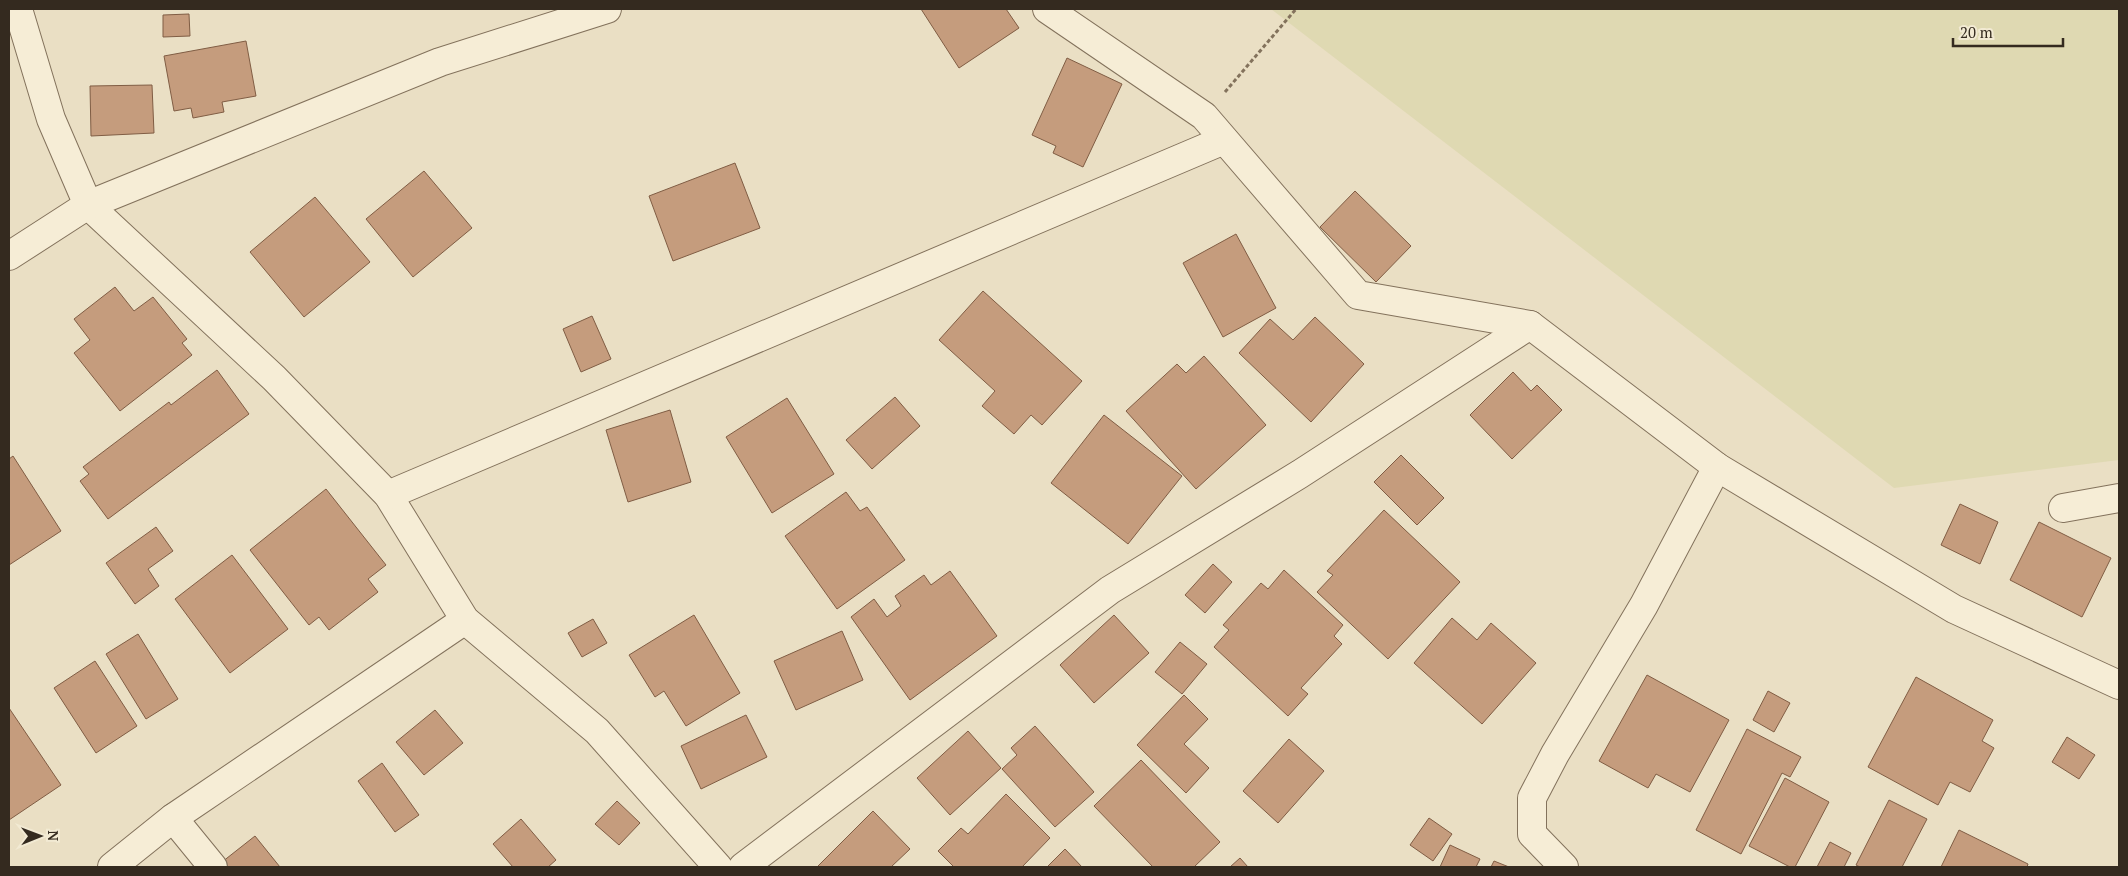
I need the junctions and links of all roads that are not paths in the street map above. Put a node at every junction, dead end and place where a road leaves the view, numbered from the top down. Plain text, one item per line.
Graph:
1 (18, 9) edge
2 (607, 9) edge
3 (1047, 9) edge
4 (1224, 140) junction
5 (88, 205) junction
6 (9, 256) edge
7 (1530, 325) junction
8 (1718, 467) junction
9 (388, 495) junction
10 (2119, 498) edge
11 (2063, 508) dead end
12 (465, 620) junction
13 (2119, 685) edge
14 (173, 818) junction
15 (112, 867) edge
16 (213, 867) edge
17 (718, 867) edge
18 (743, 867) edge
19 (1564, 867) edge

1 - 5 street
2 - 5 street
3 - 4 street
4 - 7 street
4 - 9 street
5 - 6 street
5 - 9 street
7 - 8 street
7 - 18 street
8 - 13 street
8 - 19 street
9 - 12 street
10 - 11 street
12 - 14 street
12 - 17 street
14 - 15 street
14 - 16 street

